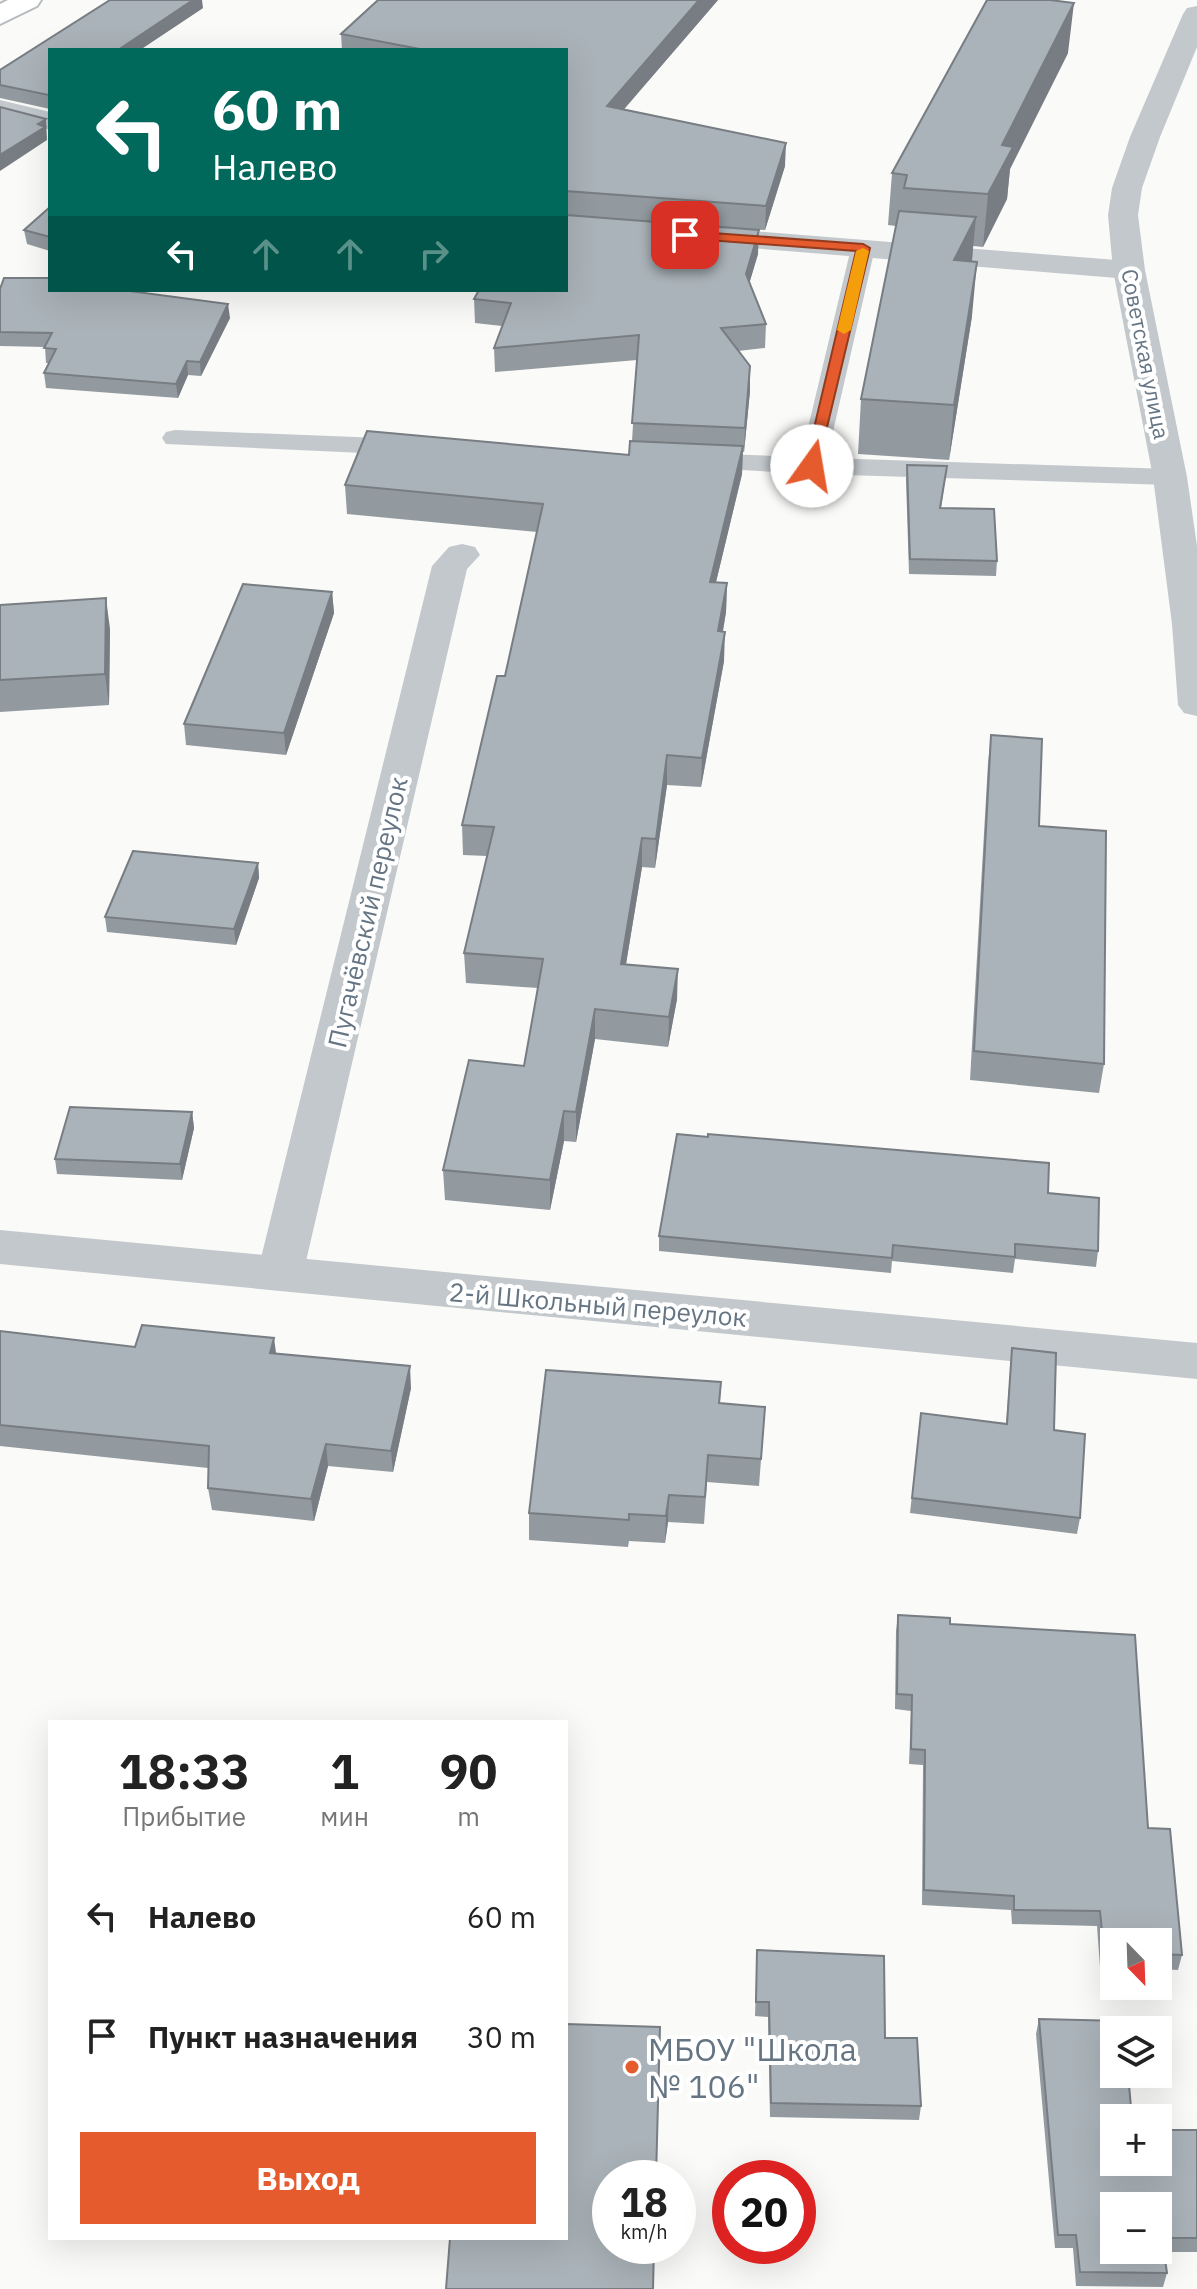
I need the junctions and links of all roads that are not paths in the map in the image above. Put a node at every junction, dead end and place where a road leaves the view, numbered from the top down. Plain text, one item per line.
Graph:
1 (27, 0) edge
2 (1197, 14) edge
3 (0, 16) edge
4 (0, 109) edge
5 (48, 121) edge
6 (676, 235) edge
7 (863, 248) junction
8 (1129, 270) junction
9 (175, 438) dead end
10 (434, 448) edge
11 (669, 459) edge
12 (812, 466) junction
13 (1170, 477) junction
14 (462, 555) dead end
15 (1197, 705) edge
16 (0, 1247) edge
17 (280, 1274) junction
18 (1197, 1361) edge

1 - 3 main road
2 - 8 street, Советская улица
4 - 5 street
6 - 7 street
7 - 8 street
7 - 12 lane
8 - 13 street, Советская улица
9 - 10 lane
11 - 12 lane
12 - 13 lane
13 - 15 street, Советская улица
14 - 17 street, Пугачёвский переулок
16 - 17 street, 2-й Школьный переулок
17 - 18 street, 2-й Школьный переулок

